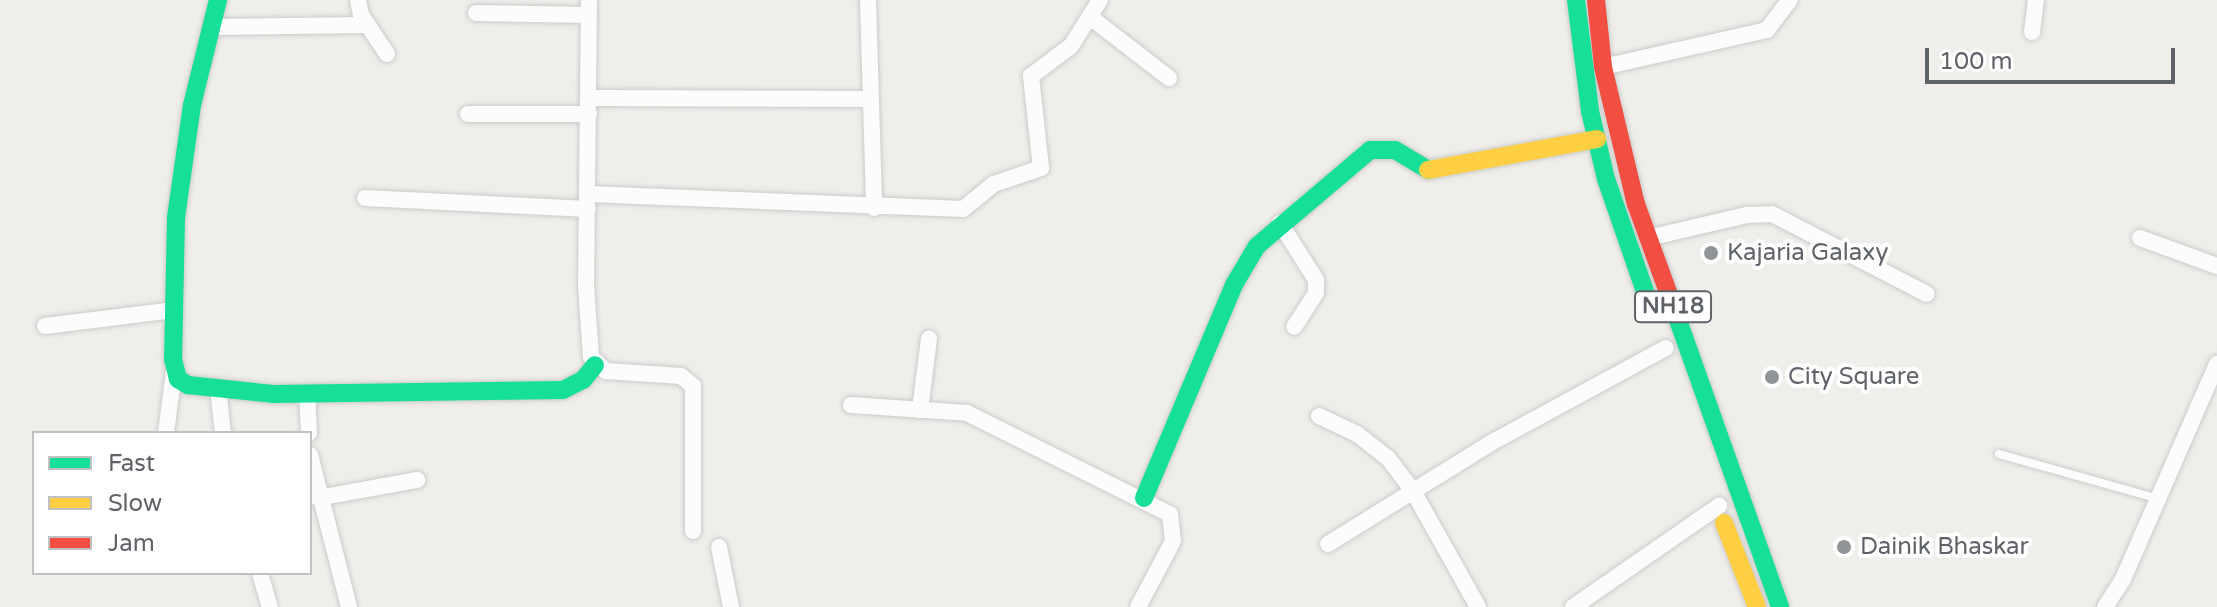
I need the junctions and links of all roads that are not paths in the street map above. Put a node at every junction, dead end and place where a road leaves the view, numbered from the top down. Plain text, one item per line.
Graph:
1 (218, 0) edge
2 (358, 0) edge
3 (868, 0) edge
4 (1100, 0) edge
5 (1576, 0) edge
6 (1596, 0) edge
7 (1790, 0) edge
8 (2036, 0) edge
9 (589, 7) edge
10 (476, 13) dead end
11 (1090, 17) junction
12 (367, 25) junction
13 (212, 27) junction
14 (2032, 32) dead end
15 (387, 54) dead end
16 (1603, 67) junction
17 (1169, 78) dead end
18 (869, 99) junction
19 (589, 106) junction
20 (468, 114) dead end
21 (1597, 139) junction
22 (365, 198) dead end
23 (588, 202) junction
24 (874, 208) junction
25 (1280, 223) junction
26 (1648, 238) junction
27 (2140, 238) dead end
28 (2217, 266) edge
29 (1927, 294) dead end
30 (173, 310) junction
31 (45, 326) dead end
32 (1294, 327) dead end
33 (1660, 333) junction
34 (929, 339) dead end
35 (2217, 364) edge
36 (595, 365) junction
37 (1673, 369) dead end
38 (174, 371) junction
39 (218, 388) junction
40 (307, 393) junction
41 (851, 405) dead end
42 (920, 410) junction
43 (1319, 416) dead end
44 (166, 431) edge
45 (223, 431) edge
46 (309, 431) edge
47 (1999, 454) dead end
48 (312, 466) edge
49 (417, 480) dead end
50 (1413, 491) junction
51 (318, 498) junction
52 (1144, 498) junction
53 (1716, 498) joint
54 (2159, 499) junction
55 (693, 531) dead end
56 (1328, 544) dead end
57 (719, 547) dead end
58 (261, 575) edge
59 (270, 607) edge
60 (349, 607) edge
61 (731, 607) edge
62 (1138, 607) edge
63 (1478, 607) edge
64 (1573, 607) edge
65 (1757, 607) edge
66 (1780, 607) edge
67 (2105, 607) edge

1 - 13 main road
2 - 12 street
3 - 18 street
4 - 11 street
5 - 21 main road, NH18
6 - 16 main road, NH18
7 - 16 street
8 - 14 street
9 - 10 street
9 - 19 street
11 - 17 street
11 - 24 street
12 - 13 street
12 - 15 street
13 - 30 main road
16 - 26 main road, NH18
18 - 19 street
18 - 24 street
19 - 20 street
19 - 23 street
21 - 25 main road
21 - 33 main road, NH18
22 - 23 street
23 - 24 street
23 - 36 street
25 - 32 street
25 - 52 main road
26 - 29 street
26 - 66 main road, NH18
27 - 28 street
30 - 31 street
30 - 38 main road
33 - 37 main road, NH18
33 - 50 street
34 - 42 street
35 - 54 street
36 - 40 main road
36 - 55 street
38 - 39 main road
38 - 44 street
39 - 40 main road
39 - 45 street
40 - 46 street
41 - 42 street
42 - 52 street
43 - 50 street
47 - 54 lane
48 - 51 street
49 - 51 street
50 - 56 street
50 - 63 street
51 - 60 street
52 - 62 street
53 - 64 street
53 - 65 main road
54 - 67 street
57 - 61 street
58 - 59 street

